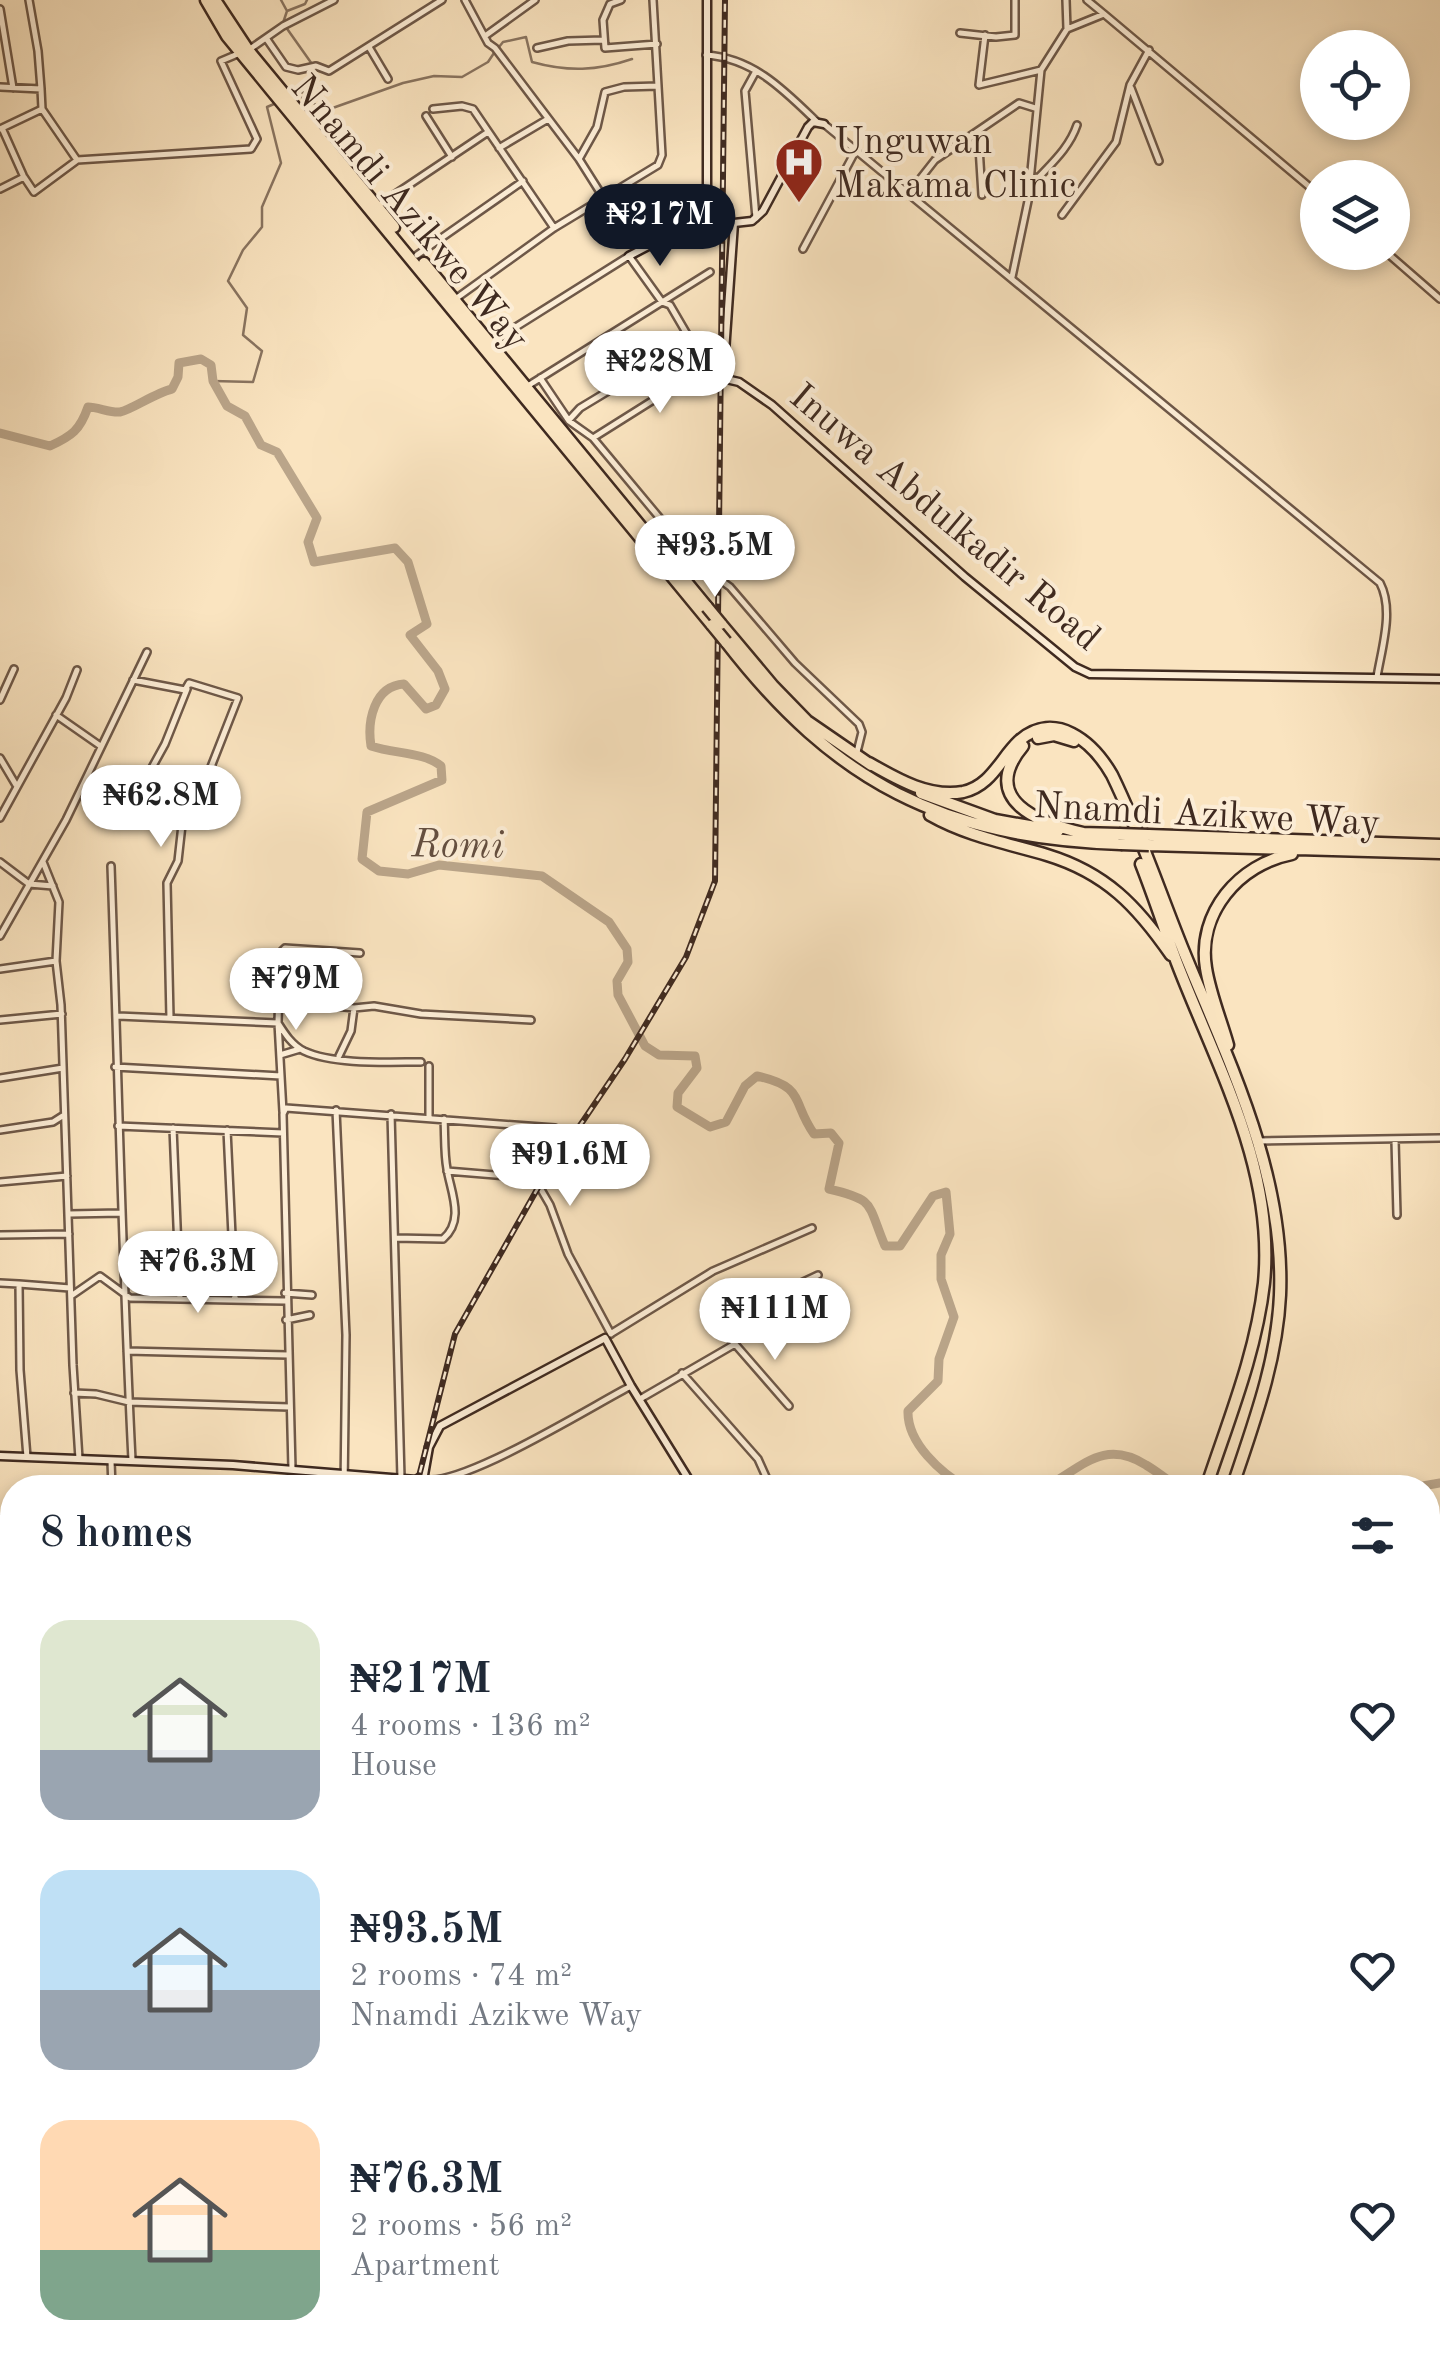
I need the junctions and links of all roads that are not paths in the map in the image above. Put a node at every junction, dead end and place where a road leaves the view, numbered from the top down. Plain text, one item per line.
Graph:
1 (29, 0) edge
2 (206, 0) edge
3 (215, 0) edge
4 (334, 0) edge
5 (424, 0) edge
6 (442, 0) edge
7 (465, 0) edge
8 (535, 0) edge
9 (620, 0) edge
10 (654, 0) edge
11 (707, 0) edge
12 (1014, 0) edge
13 (1066, 0) edge
14 (1087, 0) edge
15 (0, 8) edge
16 (428, 9) junction
17 (1104, 14) junction
18 (1068, 28) junction
19 (2, 31) edge
20 (960, 32) dead end
21 (984, 35) junction
22 (485, 36) junction
23 (266, 38) junction
24 (604, 40) junction
25 (656, 44) junction
26 (369, 48) junction
27 (537, 48) dead end
28 (1148, 50) junction
29 (244, 52) junction
30 (706, 55) junction
31 (1041, 70) junction
32 (756, 71) junction
33 (388, 79) dead end
34 (659, 86) junction
35 (1130, 86) junction
36 (0, 87) edge
37 (12, 88) junction
38 (42, 90) junction
39 (1035, 108) junction
40 (42, 109) junction
41 (433, 109) dead end
42 (426, 116) dead end
43 (548, 119) junction
44 (821, 123) junction
45 (1077, 125) dead end
46 (1, 129) edge
47 (978, 130) junction
48 (488, 132) junction
49 (500, 148) junction
50 (856, 150) junction
51 (452, 157) junction
52 (579, 159) junction
53 (77, 160) junction
54 (1159, 161) dead end
55 (24, 177) junction
56 (1030, 178) junction
57 (1300, 179) edge
58 (524, 181) junction
59 (0, 189) edge
60 (910, 192) junction
61 (982, 195) dead end
62 (603, 198) junction
63 (377, 207) junction
64 (1062, 215) dead end
65 (704, 218) junction
66 (756, 218) junction
67 (716, 221) dead end
68 (554, 228) junction
69 (803, 249) dead end
70 (417, 255) junction
71 (629, 256) junction
72 (1407, 270) edge
73 (710, 272) dead end
74 (1012, 277) junction
75 (1440, 299) edge
76 (454, 300) junction
77 (662, 302) junction
78 (490, 343) junction
79 (709, 364) dead end
80 (540, 378) junction
81 (514, 379) junction
82 (526, 387) junction
83 (569, 421) junction
84 (593, 438) junction
85 (717, 625) junction
86 (147, 652) dead end
87 (14, 669) dead end
88 (77, 670) dead end
89 (1377, 678) junction
90 (1440, 679) edge
91 (133, 680) junction
92 (189, 683) junction
93 (0, 700) edge
94 (56, 716) junction
95 (100, 745) junction
96 (856, 756) junction
97 (0, 758) edge
98 (868, 763) junction
99 (878, 784) junction
100 (16, 785) junction
101 (80, 787) junction
102 (132, 804) junction
103 (0, 818) edge
104 (182, 824) junction
105 (1083, 833) junction
106 (1120, 839) junction
107 (1148, 840) junction
108 (1440, 849) edge
109 (1312, 850) junction
110 (42, 860) junction
111 (0, 862) edge
112 (111, 866) dead end
113 (28, 884) junction
114 (53, 886) junction
115 (0, 936) edge
116 (360, 953) dead end
117 (1176, 959) junction
118 (56, 961) junction
119 (0, 968) edge
120 (278, 1000) junction
121 (354, 1008) junction
122 (62, 1014) junction
123 (118, 1016) junction
124 (170, 1018) junction
125 (0, 1020) edge
126 (531, 1020) dead end
127 (278, 1023) junction
128 (300, 1050) junction
129 (280, 1054) junction
130 (338, 1058) junction
131 (422, 1062) dead end
132 (429, 1066) dead end
133 (115, 1067) junction
134 (63, 1068) junction
135 (1234, 1075) junction
136 (280, 1076) junction
137 (0, 1078) edge
138 (336, 1110) junction
139 (283, 1114) junction
140 (391, 1114) junction
141 (64, 1115) junction
142 (429, 1117) junction
143 (444, 1118) junction
144 (54, 1122) junction
145 (118, 1126) junction
146 (174, 1128) junction
147 (555, 1128) dead end
148 (0, 1130) edge
149 (227, 1130) junction
150 (65, 1132) junction
151 (283, 1133) junction
152 (1440, 1138) edge
153 (1395, 1140) junction
154 (1258, 1141) junction
155 (447, 1171) junction
156 (464, 1174) junction
157 (66, 1176) junction
158 (0, 1182) edge
159 (452, 1185) junction
160 (121, 1213) junction
161 (68, 1214) junction
162 (1397, 1215) dead end
163 (812, 1228) dead end
164 (69, 1234) junction
165 (0, 1235) edge
166 (395, 1238) junction
167 (818, 1275) dead end
168 (0, 1283) edge
169 (19, 1284) junction
170 (70, 1292) junction
171 (312, 1295) dead end
172 (286, 1297) junction
173 (180, 1298) junction
174 (127, 1299) junction
175 (235, 1299) junction
176 (310, 1315) dead end
177 (286, 1320) junction
178 (608, 1336) junction
179 (735, 1344) junction
180 (127, 1351) junction
181 (288, 1355) junction
182 (682, 1373) junction
183 (630, 1386) junction
184 (74, 1393) junction
185 (640, 1399) junction
186 (129, 1402) junction
187 (789, 1406) dead end
188 (290, 1407) junction
189 (0, 1456) edge
190 (27, 1457) junction
191 (79, 1459) junction
192 (111, 1459) junction
193 (132, 1460) junction
194 (292, 1470) junction
195 (346, 1474) junction
196 (112, 1475) edge
197 (360, 1475) edge
198 (401, 1475) edge
199 (423, 1475) edge
200 (454, 1475) edge
201 (686, 1475) edge
202 (766, 1475) edge
203 (1210, 1475) edge
204 (1236, 1475) edge

1 - 38 street
2 - 29 highway, Nnamdi Azikwe Way
3 - 29 highway, Nnamdi Azikwe Way
4 - 23 street
5 - 16 street
6 - 16 street
7 - 22 street
8 - 22 street
9 - 24 street
10 - 25 street
11 - 30 street
12 - 21 street
13 - 18 street
14 - 17 street
15 - 19 street
16 - 26 street
17 - 18 street
17 - 28 street
18 - 31 street
19 - 37 street
20 - 21 street
21 - 31 street
22 - 43 street
23 - 26 street
23 - 29 street
24 - 25 street
24 - 27 street
25 - 34 street
26 - 33 street
28 - 35 street
28 - 57 street
29 - 53 street
29 - 63 highway, Nnamdi Azikwe Way
29 - 81 highway, Nnamdi Azikwe Way
30 - 32 street
30 - 65 street
31 - 39 street
32 - 44 street
32 - 66 street
34 - 52 street
34 - 62 street
35 - 54 street
35 - 64 street
36 - 37 street
37 - 38 street
38 - 40 street
39 - 47 street
39 - 56 street
40 - 46 street
40 - 53 street
41 - 48 street
42 - 51 street
43 - 49 street
43 - 52 street
44 - 50 street
44 - 66 street, Inuwa Abdulkadir Road
45 - 56 street
46 - 55 street
47 - 60 street
47 - 61 street
48 - 49 street
48 - 51 street
49 - 58 street
50 - 60 street
50 - 69 street
51 - 63 street
52 - 62 street
53 - 55 street
55 - 59 street
56 - 74 street
58 - 68 street
58 - 70 street
60 - 74 street
62 - 68 street
63 - 70 highway, Nnamdi Azikwe Way
65 - 67 street
65 - 71 street
66 - 89 street, Inuwa Abdulkadir Road
68 - 76 street
70 - 76 highway, Nnamdi Azikwe Way
71 - 77 street
71 - 78 street
72 - 75 street
73 - 77 street
74 - 89 street
76 - 78 highway, Nnamdi Azikwe Way
77 - 80 street
77 - 83 street
78 - 81 highway, Nnamdi Azikwe Way
79 - 84 street
80 - 82 street
80 - 83 street
81 - 82 highway, Nnamdi Azikwe Way
81 - 85 highway, Nnamdi Azikwe Way
82 - 85 highway, Nnamdi Azikwe Way, bridge
83 - 84 street
84 - 96 street
85 - 96 highway, Nnamdi Azikwe Way
85 - 99 highway, Nnamdi Azikwe Way, bridge
86 - 91 street
87 - 93 street
88 - 94 street
89 - 90 street, Inuwa Abdulkadir Road
91 - 92 street
91 - 95 street
92 - 102 street
92 - 104 street
94 - 95 street
94 - 100 street
95 - 101 street
96 - 98 highway, Nnamdi Azikwe Way
97 - 100 street
98 - 105 highway, Nnamdi Azikwe Way
98 - 135 highway
99 - 106 highway, Nnamdi Azikwe Way
99 - 117 highway
100 - 103 street
101 - 102 street
101 - 110 street
102 - 104 street
104 - 124 street
105 - 106 highway, Nnamdi Azikwe Way
105 - 117 highway
106 - 107 highway, Nnamdi Azikwe Way, bridge
107 - 108 highway, Nnamdi Azikwe Way
107 - 109 highway, Nnamdi Azikwe Way
108 - 109 highway, Nnamdi Azikwe Way
109 - 135 highway
110 - 113 street
110 - 114 street
111 - 113 street
112 - 123 street
113 - 114 street
113 - 115 street
114 - 118 street
116 - 120 street
117 - 203 highway
118 - 119 street
118 - 122 street
120 - 121 street
120 - 127 street
121 - 126 street
121 - 130 street
122 - 125 street
122 - 134 street
123 - 124 street
123 - 133 street
124 - 127 street
127 - 128 street
127 - 129 street
128 - 129 street
128 - 130 street
129 - 136 street
130 - 131 street
132 - 142 street
133 - 136 street
133 - 145 street
134 - 137 street
134 - 141 street
135 - 154 highway
136 - 139 street
138 - 139 street
138 - 140 street
138 - 195 street
139 - 151 street
140 - 142 street
140 - 166 street
141 - 144 street
141 - 150 street
142 - 143 street
143 - 147 street
143 - 155 street
144 - 148 street
144 - 150 street
145 - 146 street
145 - 160 street
146 - 149 street
146 - 173 street
149 - 151 street
149 - 175 street
150 - 157 street
151 - 172 street
152 - 153 street
153 - 154 street
153 - 162 street
154 - 204 highway
155 - 156 street
155 - 159 street
156 - 159 street
156 - 178 street
157 - 158 street
157 - 161 street
159 - 166 street
160 - 161 street
160 - 174 street
161 - 164 street
163 - 178 street
164 - 165 street
164 - 170 street
166 - 198 street
167 - 179 street
168 - 169 street
169 - 170 street
169 - 190 street
170 - 174 street
170 - 184 street
171 - 172 street
172 - 175 street
172 - 177 street
173 - 174 street
173 - 175 street
174 - 180 street
176 - 177 street
177 - 181 street
178 - 183 street
178 - 199 street
179 - 182 street
179 - 187 street
180 - 181 street
180 - 186 street
181 - 188 street
182 - 185 street
182 - 202 street
183 - 185 street
183 - 200 street
184 - 186 street
184 - 191 street
185 - 201 street
186 - 188 street
186 - 193 street
188 - 194 street
189 - 190 street
190 - 191 street
191 - 192 street
192 - 193 street
192 - 196 street
193 - 194 street
194 - 195 street
195 - 197 street

